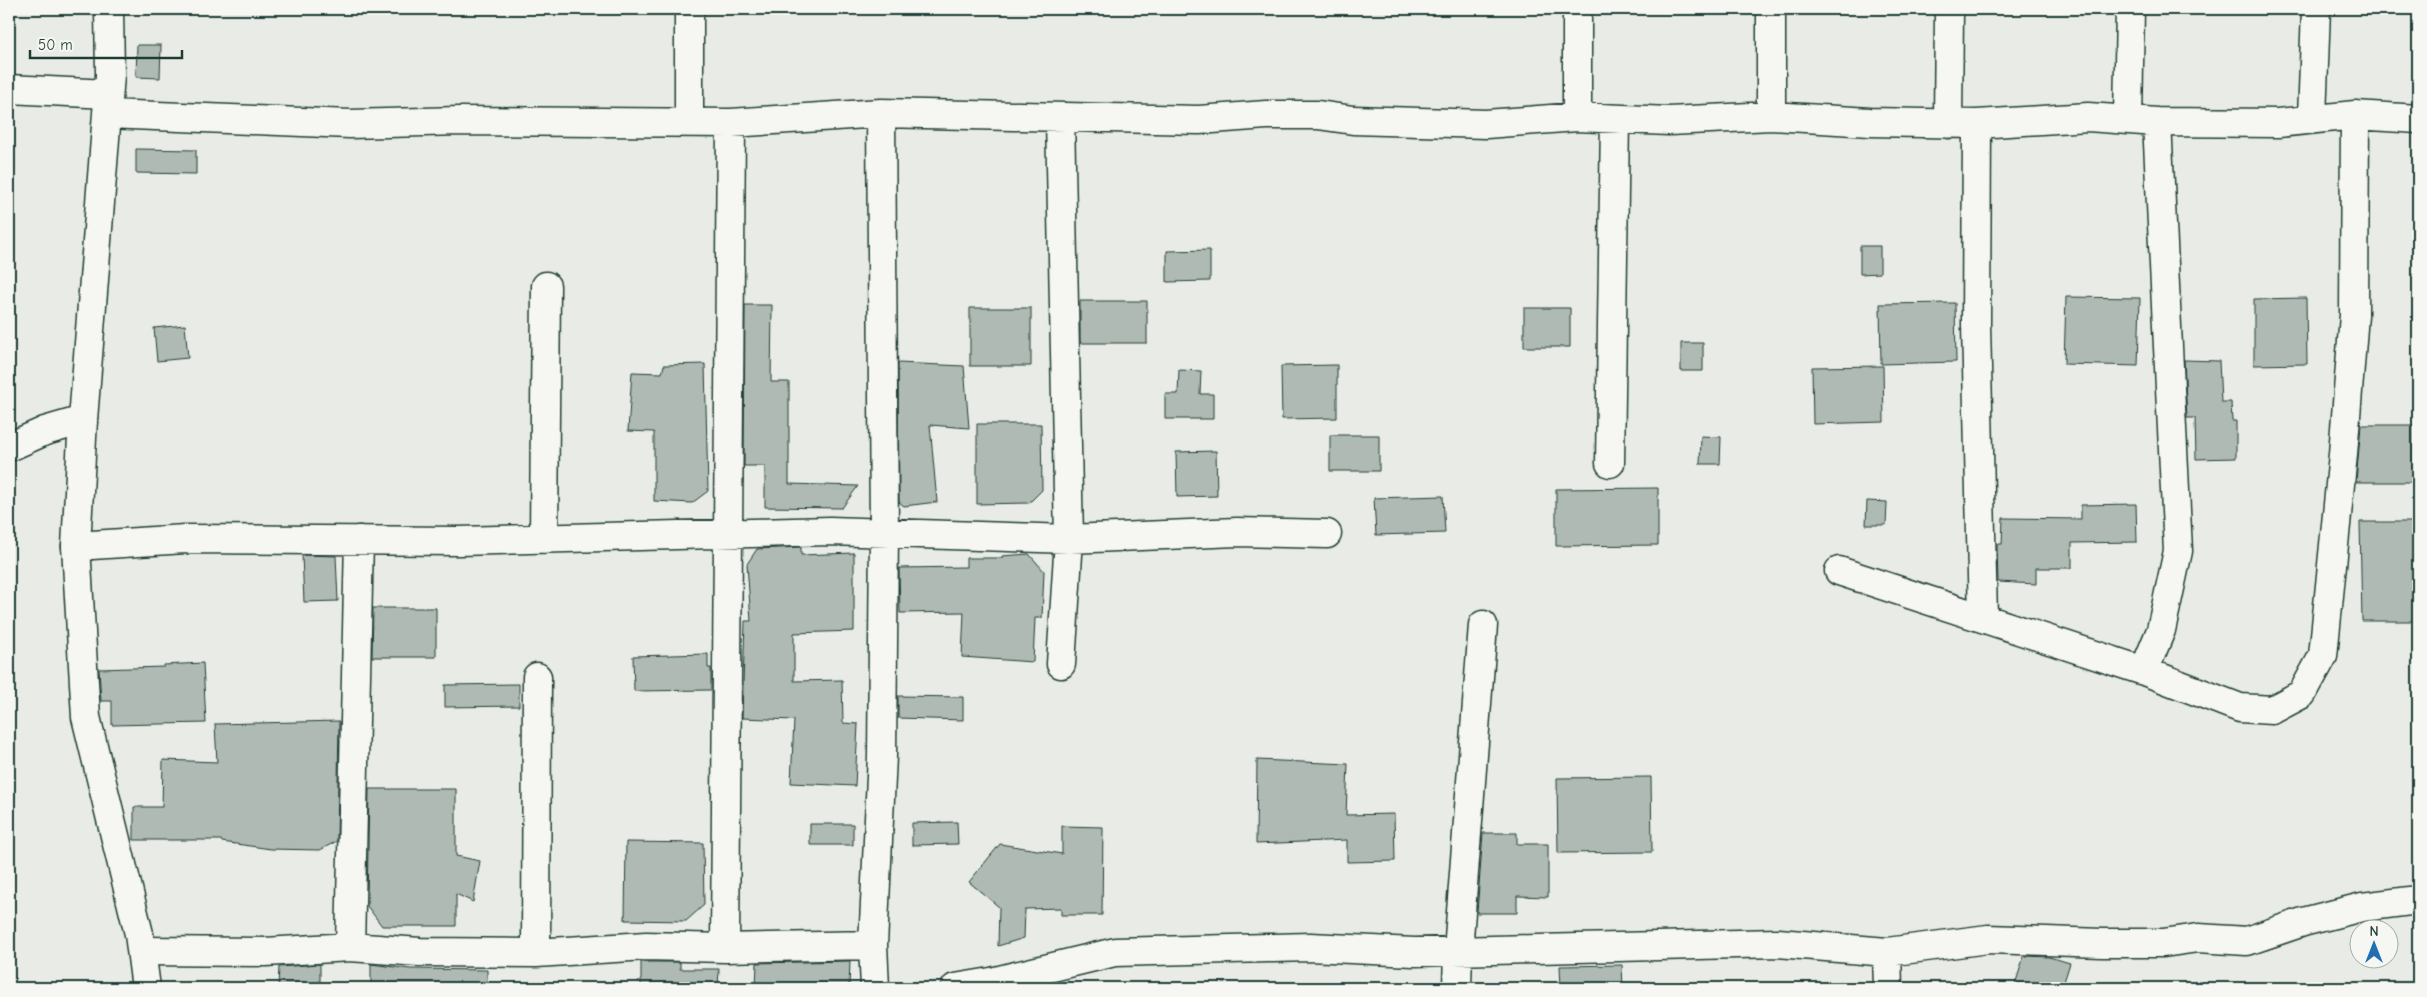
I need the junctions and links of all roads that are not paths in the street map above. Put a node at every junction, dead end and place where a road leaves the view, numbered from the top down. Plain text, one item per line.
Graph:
1 (109, 9) edge
2 (689, 9) edge
3 (1577, 9) edge
4 (1771, 9) edge
5 (1949, 9) edge
6 (2130, 9) edge
7 (2316, 9) edge
8 (9, 90) edge
9 (108, 104) junction
10 (881, 113) junction
11 (2355, 115) junction
12 (1771, 116) junction
13 (1577, 117) junction
14 (1060, 118) junction
15 (2312, 118) junction
16 (2418, 118) edge
17 (1614, 119) junction
18 (2128, 120) junction
19 (689, 122) junction
20 (2157, 122) junction
21 (730, 123) junction
22 (1948, 124) junction
23 (1977, 124) junction
24 (546, 286) dead end
25 (83, 420) junction
26 (9, 447) edge
27 (1610, 463) dead end
28 (728, 532) junction
29 (884, 532) junction
30 (1327, 534) dead end
31 (544, 539) junction
32 (1069, 539) junction
33 (359, 540) junction
34 (76, 546) junction
35 (1839, 571) dead end
36 (1983, 617) junction
37 (1483, 625) dead end
38 (1061, 664) dead end
39 (2144, 671) junction
40 (537, 677) dead end
41 (2418, 900) edge
42 (874, 945) junction
43 (350, 947) junction
44 (725, 948) junction
45 (142, 951) junction
46 (1458, 951) junction
47 (1887, 952) junction
48 (536, 953) junction
49 (146, 988) edge
50 (875, 988) edge
51 (955, 988) edge
52 (1457, 988) edge
53 (1888, 988) edge

1 - 9 street
2 - 19 street
3 - 13 street
4 - 12 street
5 - 22 street
6 - 18 street
7 - 15 street
8 - 9 street
9 - 19 street
9 - 25 street
10 - 14 street
10 - 21 street
10 - 29 street
11 - 15 street
11 - 16 street
11 - 39 street
12 - 17 street
12 - 22 street
13 - 14 street
13 - 17 street
14 - 32 street
15 - 20 street
17 - 27 street
18 - 20 street
18 - 23 street
19 - 21 street
20 - 39 street
21 - 28 street
22 - 23 street
23 - 36 street
24 - 31 street
25 - 26 street
25 - 34 street
28 - 29 street
28 - 31 street
28 - 44 street
29 - 32 street
29 - 42 street
30 - 32 street
31 - 33 street
32 - 38 street
33 - 34 street
33 - 43 street
34 - 45 street
35 - 36 street
36 - 39 street
37 - 46 street
40 - 48 street
41 - 47 street
42 - 44 street
42 - 50 street
43 - 45 street
43 - 48 street
44 - 48 street
45 - 49 street
46 - 47 street
46 - 51 street
46 - 52 street
47 - 53 street

